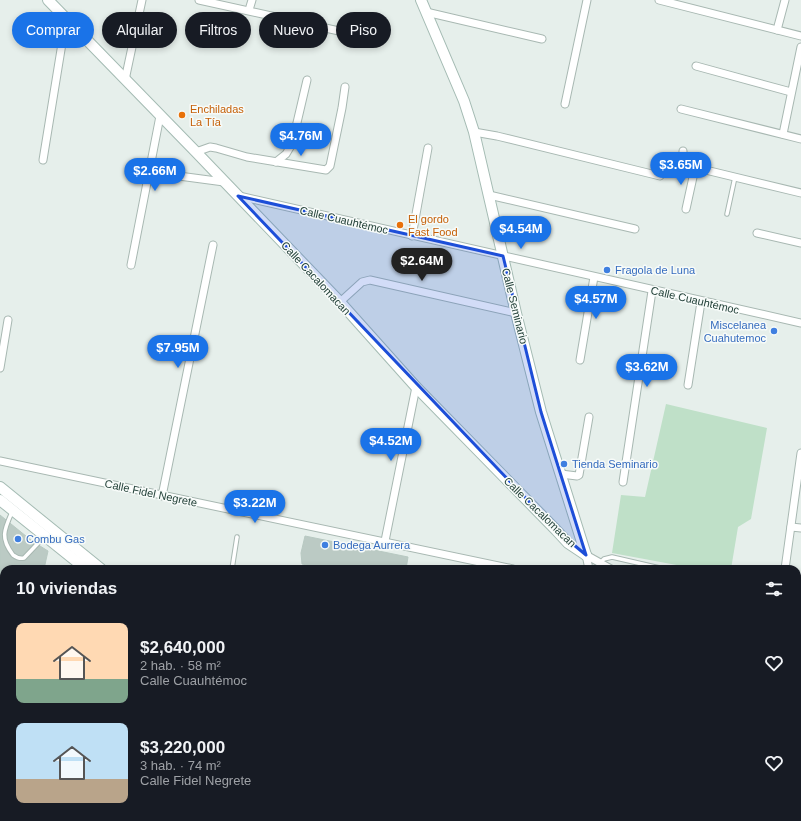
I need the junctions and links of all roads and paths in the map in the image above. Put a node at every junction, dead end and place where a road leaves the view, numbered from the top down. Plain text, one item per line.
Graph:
1 (48, 0) edge
2 (142, 0) edge
3 (199, 0) edge
4 (252, 0) edge
5 (421, 0) edge
6 (587, 0) edge
7 (659, 0) edge
8 (785, 0) edge
9 (690, 4) edge
10 (250, 10) junction
11 (59, 12) edge
12 (426, 12) junction
13 (336, 30) edge
14 (777, 30) junction
15 (801, 36) edge
16 (542, 39) dead end
17 (801, 47) edge
18 (61, 48) edge
19 (94, 48) edge
20 (696, 66) dead end
21 (125, 80) junction
22 (308, 80) dead end
23 (345, 87) dead end
24 (792, 92) junction
25 (565, 104) dead end
26 (682, 109) dead end
27 (160, 116) junction
28 (474, 132) junction
29 (783, 134) junction
30 (801, 139) edge
31 (428, 148) dead end
32 (683, 150) dead end
33 (196, 152) junction
34 (43, 160) dead end
35 (276, 162) junction
36 (695, 168) junction
37 (149, 172) junction
38 (660, 176) dead end
39 (735, 176) junction
40 (224, 182) junction
41 (801, 192) edge
42 (489, 195) junction
43 (238, 196) junction
44 (686, 209) dead end
45 (727, 214) dead end
46 (635, 229) dead end
47 (756, 233) dead end
48 (412, 236) junction
49 (801, 243) edge
50 (213, 245) dead end
51 (503, 256) junction
52 (131, 265) dead end
53 (594, 277) junction
54 (652, 290) junction
55 (340, 302) junction
56 (701, 302) junction
57 (516, 313) junction
58 (8, 320) dead end
59 (801, 324) edge
60 (580, 360) dead end
61 (0, 368) edge
62 (688, 385) dead end
63 (416, 387) junction
64 (589, 417) dead end
65 (801, 453) edge
66 (0, 461) edge
67 (561, 474) junction
68 (623, 482) dead end
69 (0, 487) edge
70 (162, 496) junction
71 (0, 500) edge
72 (13, 511) junction
73 (791, 526) junction
74 (801, 528) edge
75 (45, 536) junction
76 (237, 537) dead end
77 (385, 541) junction
78 (586, 555) junction
79 (600, 562) junction
80 (81, 565) edge
81 (97, 565) edge
82 (233, 565) edge
83 (495, 565) edge
84 (588, 565) edge
85 (605, 565) edge
86 (647, 565) edge
87 (786, 565) edge

1 - 11 street, Calle Cacalomacan
2 - 21 street
3 - 10 street
4 - 10 street
5 - 12 street, Calle Seminario
6 - 25 street
7 - 9 street
8 - 14 street
9 - 14 street
10 - 13 street
12 - 16 street
12 - 28 street, Calle Seminario
14 - 15 street
17 - 24 street
18 - 34 street
19 - 21 street, Calle Cacalomacan
20 - 24 street
21 - 27 street, Calle Cacalomacan
22 - 35 street
23 - 35 street
24 - 29 street
26 - 29 street
27 - 33 street, Calle Cacalomacan
27 - 37 street
28 - 38 street
28 - 42 street, Calle Seminario
29 - 30 street
31 - 48 street
32 - 36 street
33 - 35 street
33 - 40 street, Calle Cacalomacan
36 - 39 street
36 - 44 street
37 - 40 street
37 - 52 street
39 - 41 street
39 - 45 lane
40 - 43 street, Calle Cacalomacan
42 - 46 street
42 - 51 street, Calle Seminario
43 - 48 street, Calle Cuauhtémoc
43 - 55 street, Calle Cacalomacan
47 - 49 street
48 - 51 street, Calle Cuauhtémoc
50 - 70 street
51 - 53 street, Calle Cuauhtémoc
51 - 57 street, Calle Seminario
53 - 54 street, Calle Cuauhtémoc
53 - 60 street
54 - 56 street, Calle Cuauhtémoc
54 - 68 street
55 - 57 street
55 - 63 street, Calle Cacalomacan
56 - 59 street, Calle Cuauhtémoc
56 - 62 street
57 - 67 street, Calle Seminario
58 - 61 street
63 - 77 street
63 - 78 street, Calle Cacalomacan
64 - 67 street
65 - 73 street
66 - 70 street, Calle Fidel Negrete
67 - 78 street, Calle Seminario
69 - 81 street
70 - 77 street, Calle Fidel Negrete
71 - 72 street
72 - 75 street
72 - 75 lane
73 - 74 street
73 - 87 street
75 - 80 street
76 - 82 lane
77 - 83 street, Calle Fidel Negrete
78 - 79 street
78 - 84 street, Calle Seminario
79 - 85 street
79 - 86 lane

